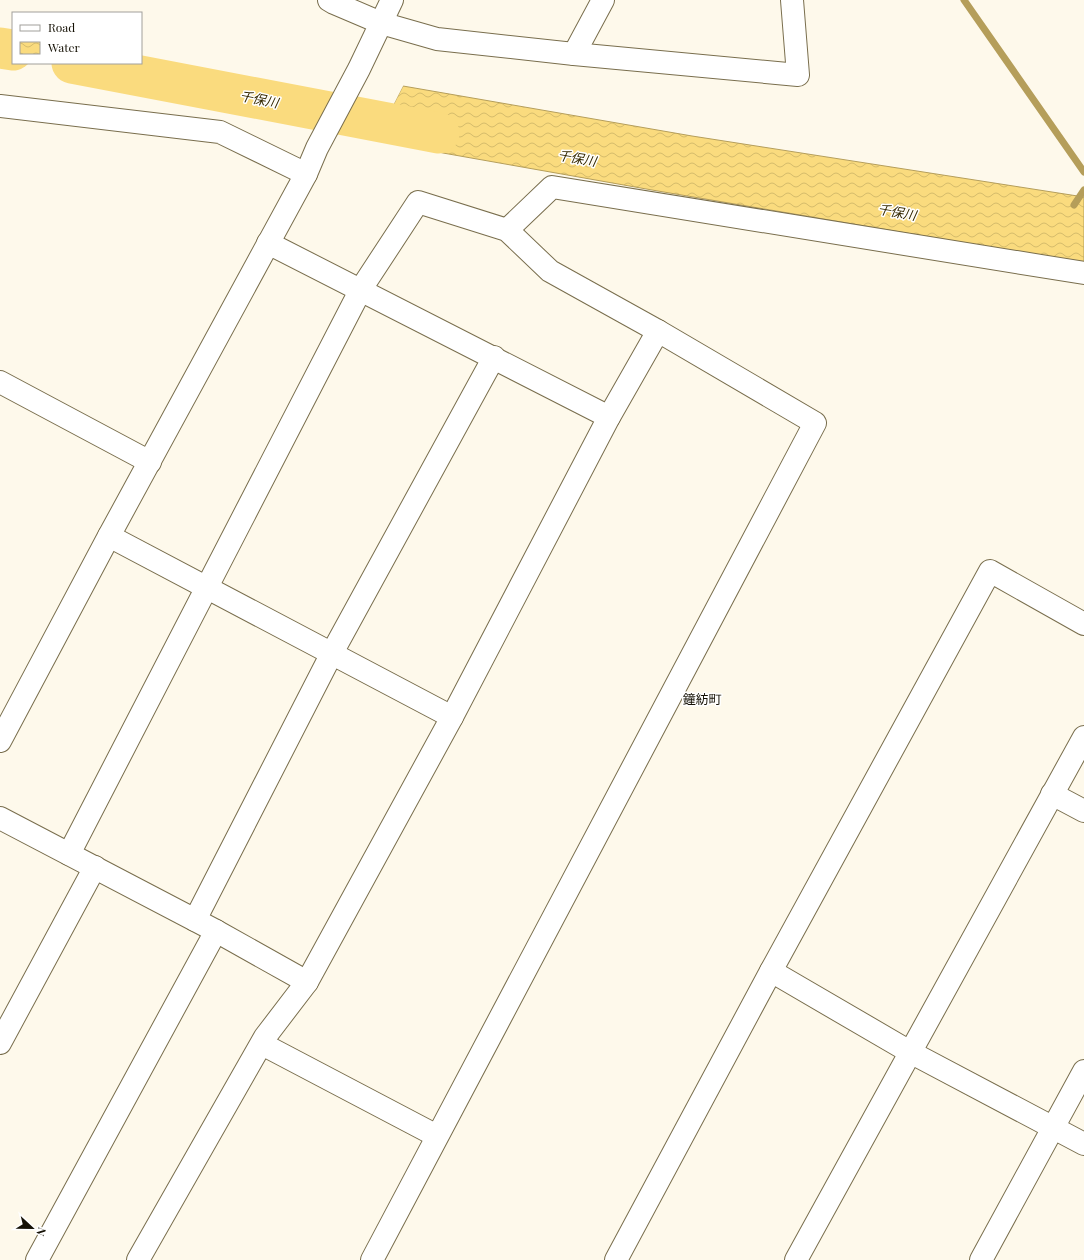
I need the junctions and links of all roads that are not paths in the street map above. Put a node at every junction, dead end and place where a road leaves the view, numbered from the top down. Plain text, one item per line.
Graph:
1 (329, 0) edge
2 (392, 0) edge
3 (603, 0) edge
4 (792, 0) edge
5 (381, 23) junction
6 (574, 54) junction
7 (0, 106) edge
8 (306, 174) junction
9 (507, 230) junction
10 (268, 243) junction
11 (1084, 273) edge
12 (361, 290) junction
13 (658, 331) junction
14 (494, 357) junction
15 (0, 382) edge
16 (609, 417) junction
17 (150, 462) junction
18 (109, 536) junction
19 (208, 589) junction
20 (1084, 624) edge
21 (332, 653) junction
22 (452, 717) junction
23 (1084, 737) edge
24 (0, 741) edge
25 (1052, 794) junction
26 (1084, 811) edge
27 (0, 818) edge
28 (70, 854) junction
29 (94, 867) junction
30 (195, 920) junction
31 (216, 931) junction
32 (771, 971) junction
33 (307, 982) junction
34 (0, 1043) edge
35 (262, 1044) junction
36 (910, 1052) junction
37 (1084, 1071) edge
38 (1053, 1127) junction
39 (437, 1136) junction
40 (1084, 1144) edge
41 (37, 1260) edge
42 (138, 1260) edge
43 (372, 1260) edge
44 (616, 1260) edge
45 (796, 1260) edge
46 (981, 1260) edge

1 - 5 street
2 - 5 street
3 - 6 street
4 - 6 street
5 - 6 street
5 - 8 street
7 - 8 street
8 - 10 street
9 - 11 street
9 - 12 street
9 - 13 street
10 - 12 street
10 - 17 street
12 - 14 street
12 - 19 street
13 - 16 street
13 - 39 street
14 - 16 street
14 - 21 street
15 - 17 street
16 - 22 street
17 - 18 street
18 - 19 street
18 - 24 street
19 - 21 street
19 - 28 street
20 - 32 street
21 - 22 street
21 - 30 street
22 - 33 street
23 - 25 street
25 - 26 street
25 - 36 street
27 - 28 street
28 - 29 street
29 - 30 street
29 - 34 street
30 - 31 street
31 - 33 street
31 - 41 street
32 - 36 street
32 - 44 street
33 - 35 street
35 - 39 street
35 - 42 street
36 - 38 street
36 - 45 street
37 - 38 street
38 - 40 street
38 - 46 street
39 - 43 street

